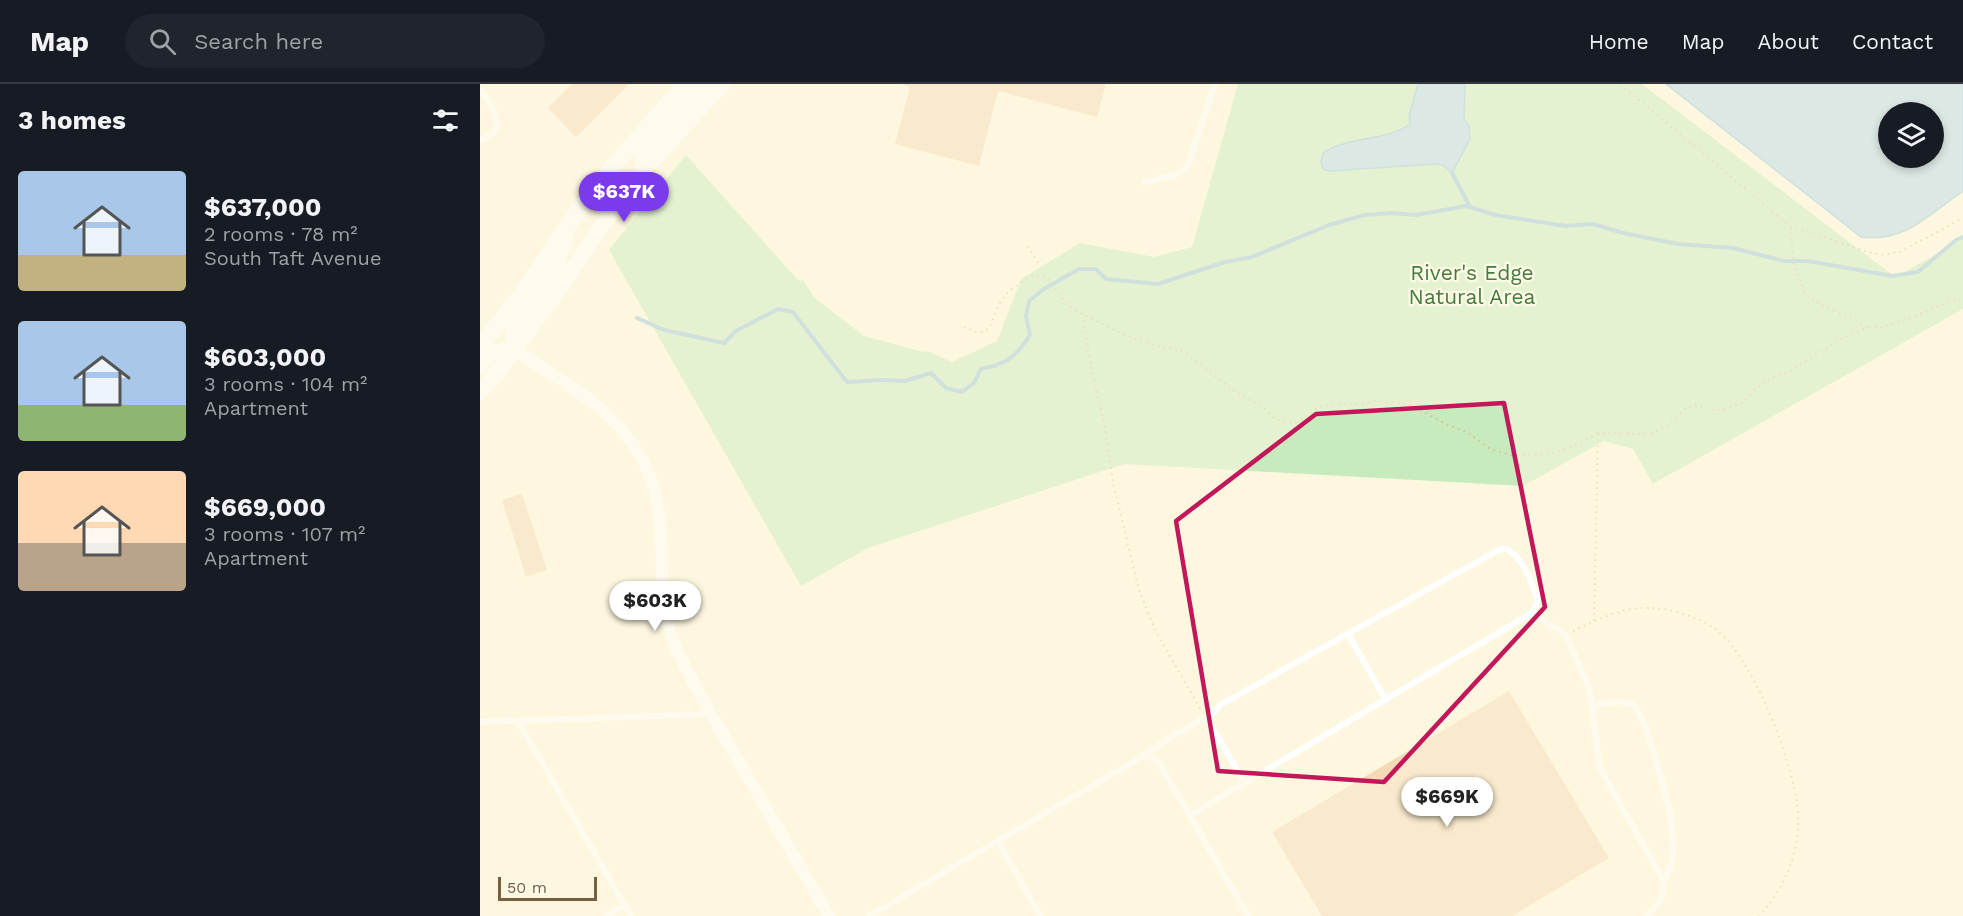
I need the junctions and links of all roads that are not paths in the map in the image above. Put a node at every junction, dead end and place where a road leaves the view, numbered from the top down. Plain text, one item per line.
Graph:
1 (685, 84) edge
2 (705, 84) edge
3 (722, 84) edge
4 (1215, 84) edge
5 (480, 89) edge
6 (480, 140) edge
7 (643, 171) junction
8 (1145, 182) dead end
9 (573, 218) junction
10 (480, 347) edge
11 (514, 350) junction
12 (480, 366) edge
13 (480, 392) edge
14 (1532, 613) junction
15 (1348, 634) junction
16 (1386, 700) junction
17 (1592, 706) junction
18 (711, 714) junction
19 (1206, 717) junction
20 (518, 720) junction
21 (480, 722) edge
22 (1145, 755) junction
23 (1245, 783) junction
24 (1190, 815) junction
25 (998, 841) junction
26 (1663, 880) junction
27 (625, 905) junction
28 (606, 916) edge
29 (631, 916) edge
30 (829, 916) edge
31 (869, 916) edge
32 (1040, 916) edge
33 (1248, 916) edge
34 (1647, 916) edge

1 - 9 main road
2 - 7 main road
3 - 7 main road
4 - 8 lane
5 - 6 lane
7 - 11 main road
9 - 10 main road
9 - 11 main road
11 - 12 main road
11 - 13 main road
11 - 18 street
14 - 15 lane
14 - 16 lane
14 - 17 lane
15 - 16 lane
15 - 19 lane
16 - 23 lane
17 - 26 lane
17 - 26 lane
18 - 20 lane
18 - 30 street
19 - 22 lane
19 - 23 lane
20 - 21 lane
20 - 27 lane
22 - 24 lane
22 - 25 lane
23 - 24 lane
24 - 33 lane
25 - 31 lane
25 - 32 lane
26 - 34 lane
27 - 28 lane
27 - 29 lane

